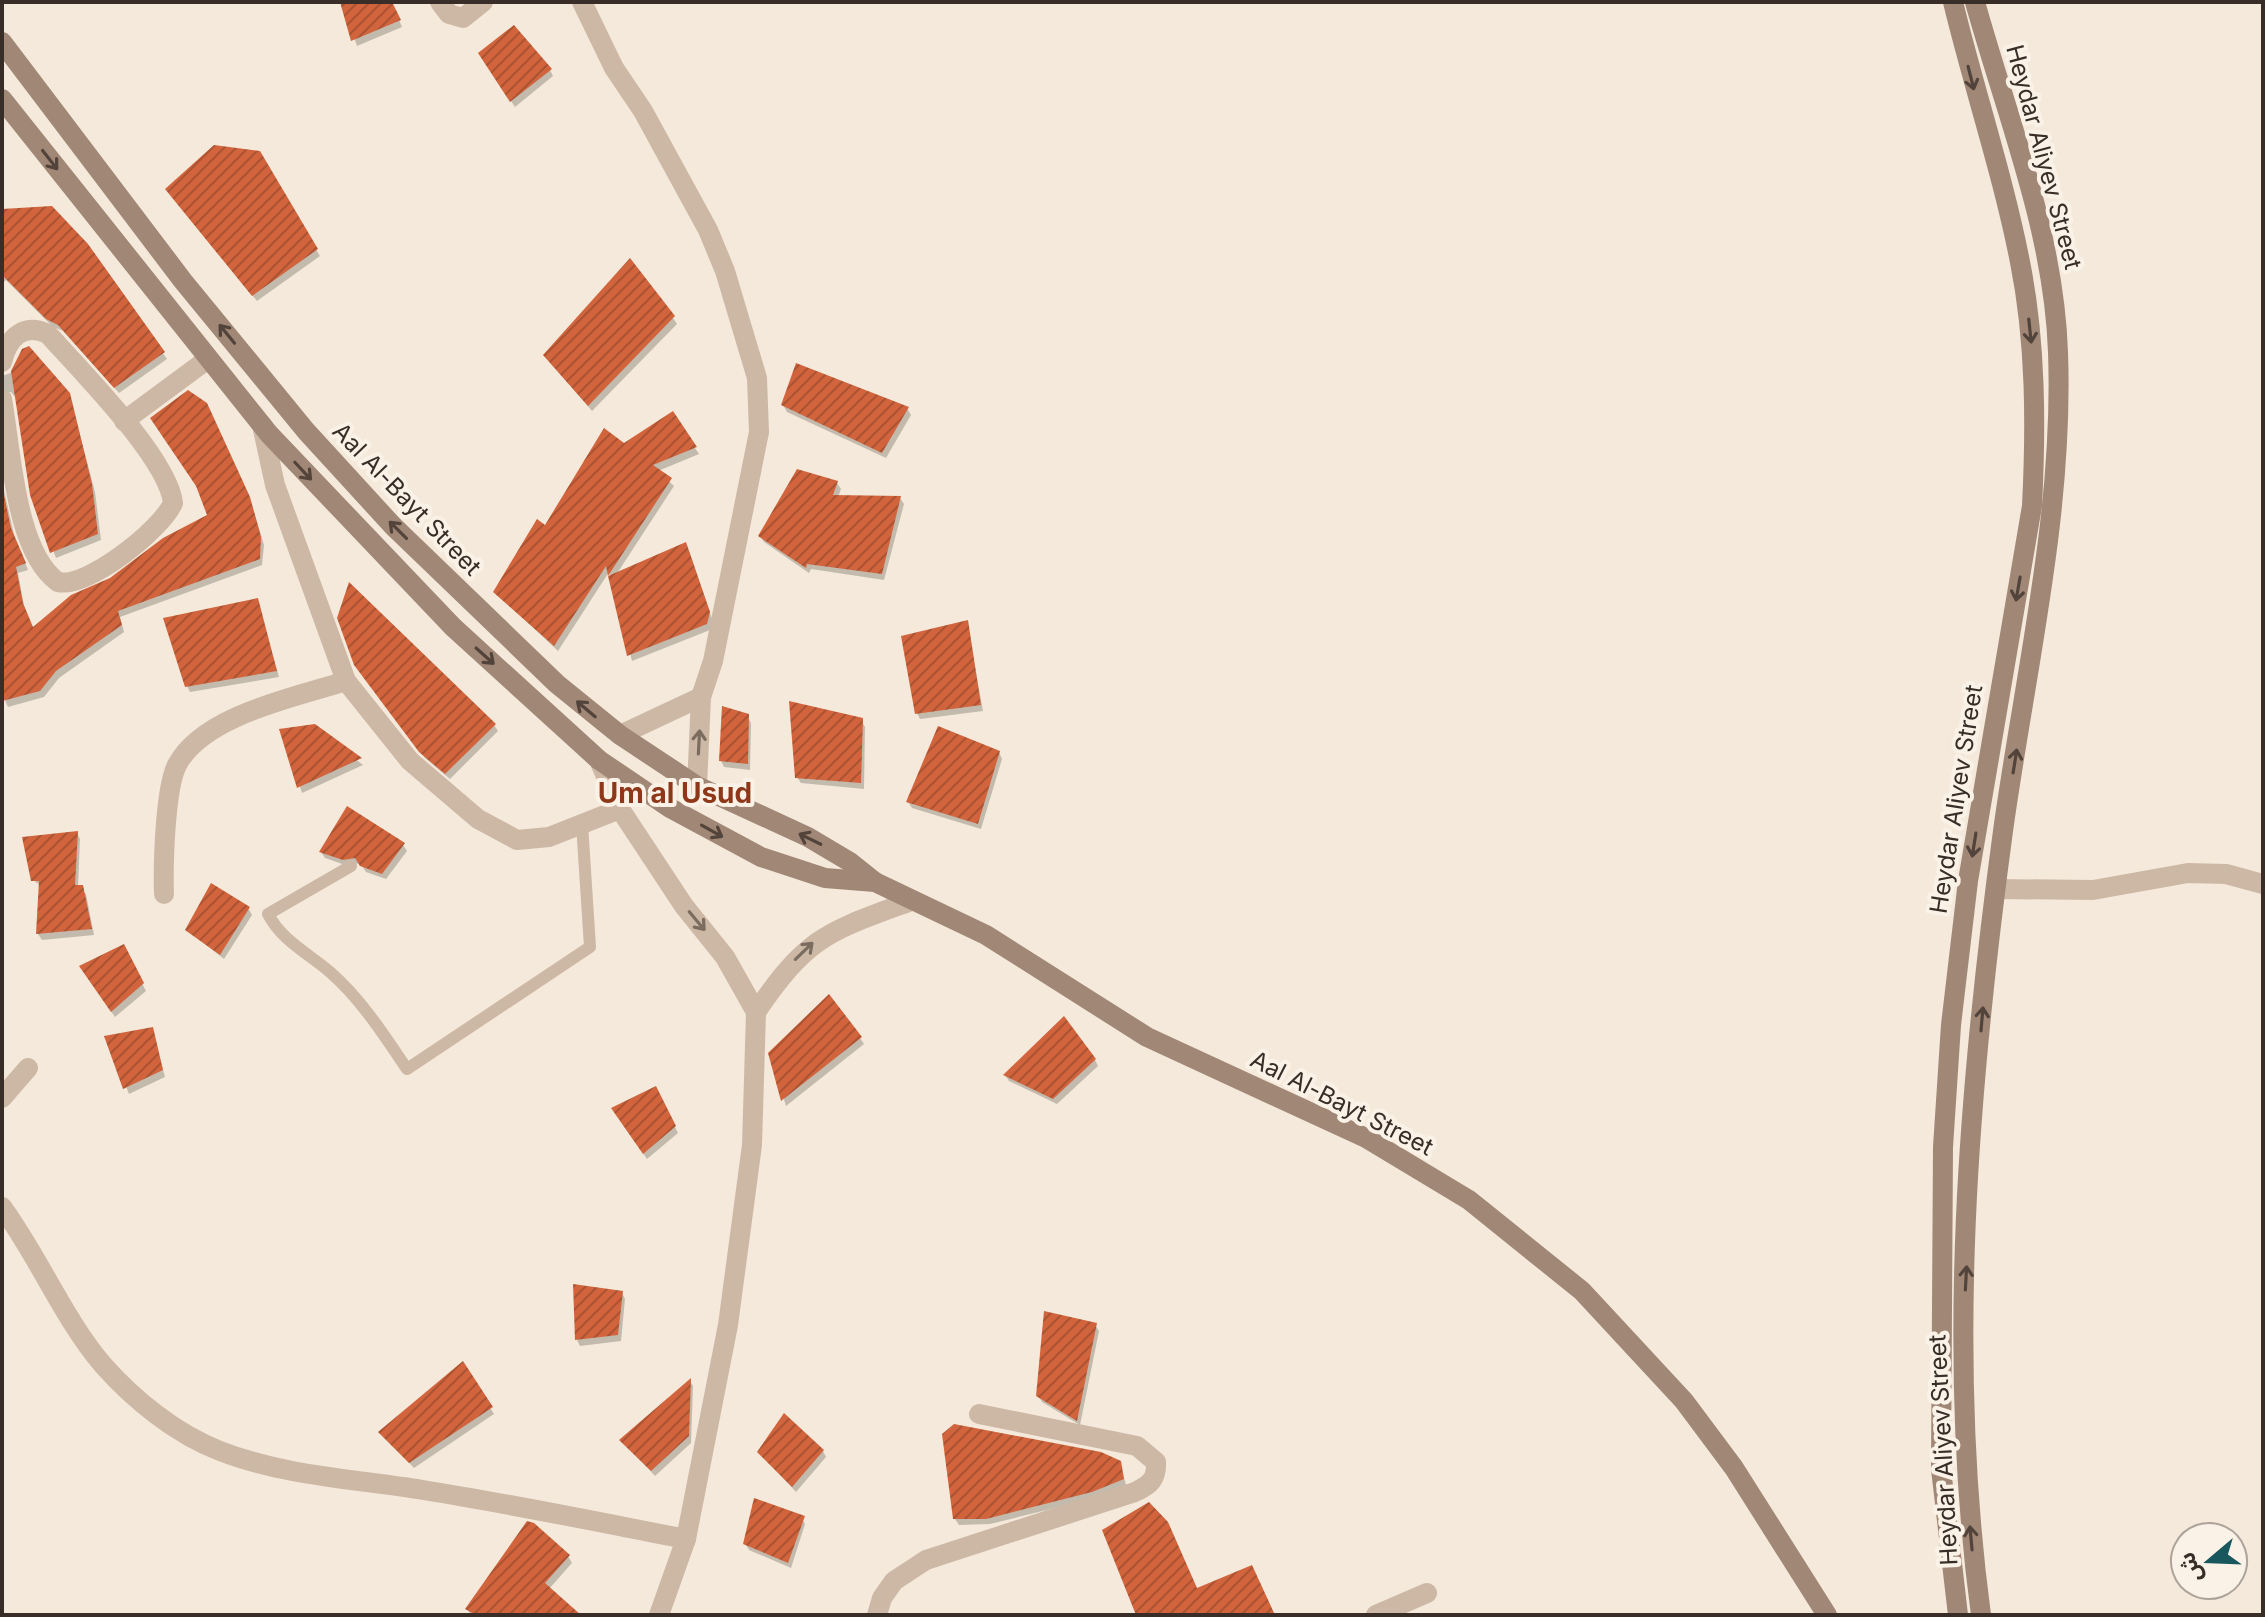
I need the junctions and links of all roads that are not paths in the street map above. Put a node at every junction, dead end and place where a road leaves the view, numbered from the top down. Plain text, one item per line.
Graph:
1 (440, 2) edge
2 (483, 2) edge
3 (582, 2) edge
4 (1953, 2) edge
5 (1975, 2) edge
6 (2, 42) edge
7 (2, 99) edge
8 (208, 359) junction
9 (2, 362) edge
10 (2, 399) edge
11 (124, 421) junction
12 (262, 425) junction
13 (346, 681) junction
14 (557, 684) junction
15 (701, 697) junction
16 (542, 708) junction
17 (620, 735) junction
18 (599, 760) junction
19 (697, 786) junction
20 (620, 809) junction
21 (582, 824) junction
22 (351, 866) dead end
23 (875, 882) junction
24 (2263, 884) edge
25 (1997, 889) junction
26 (164, 894) dead end
27 (911, 901) junction
28 (756, 1012) junction
29 (28, 1068) dead end
30 (2, 1098) edge
31 (2, 1207) edge
32 (979, 1414) dead end
33 (686, 1539) junction
34 (1427, 1593) dead end
35 (659, 1615) edge
36 (877, 1615) edge
37 (1376, 1615) edge
38 (1827, 1615) edge
39 (1958, 1615) edge
40 (1981, 1615) edge

1 - 2 street
3 - 15 street
4 -> 39 street, Heydar Aliyev Street
25 -> 5 street, Heydar Aliyev Street
14 -> 6 street, Aal Al-Bayt Street
7 -> 8 street, Aal Al-Bayt Street
8 - 11 street
8 - 12 street, Aal Al-Bayt Street
9 - 11 street
10 - 11 street
12 - 13 street
12 -> 16 street, Aal Al-Bayt Street
13 - 21 street
13 - 26 street
14 - 16 street
17 -> 14 street, Aal Al-Bayt Street
15 - 17 street
19 -> 15 street
16 - 18 street, Aal Al-Bayt Street
17 - 19 street, Aal Al-Bayt Street
18 - 20 street
18 -> 23 street, Aal Al-Bayt Street
23 -> 19 street, Aal Al-Bayt Street
20 - 21 street
20 -> 28 street
21 - 22 lane
23 - 27 street, Aal Al-Bayt Street
24 - 25 street
40 -> 25 street, Heydar Aliyev Street
28 -> 27 street
27 - 38 street, Aal Al-Bayt Street
28 - 33 street
29 - 30 street
31 - 33 street
32 - 36 street
33 - 35 street
34 - 37 street

